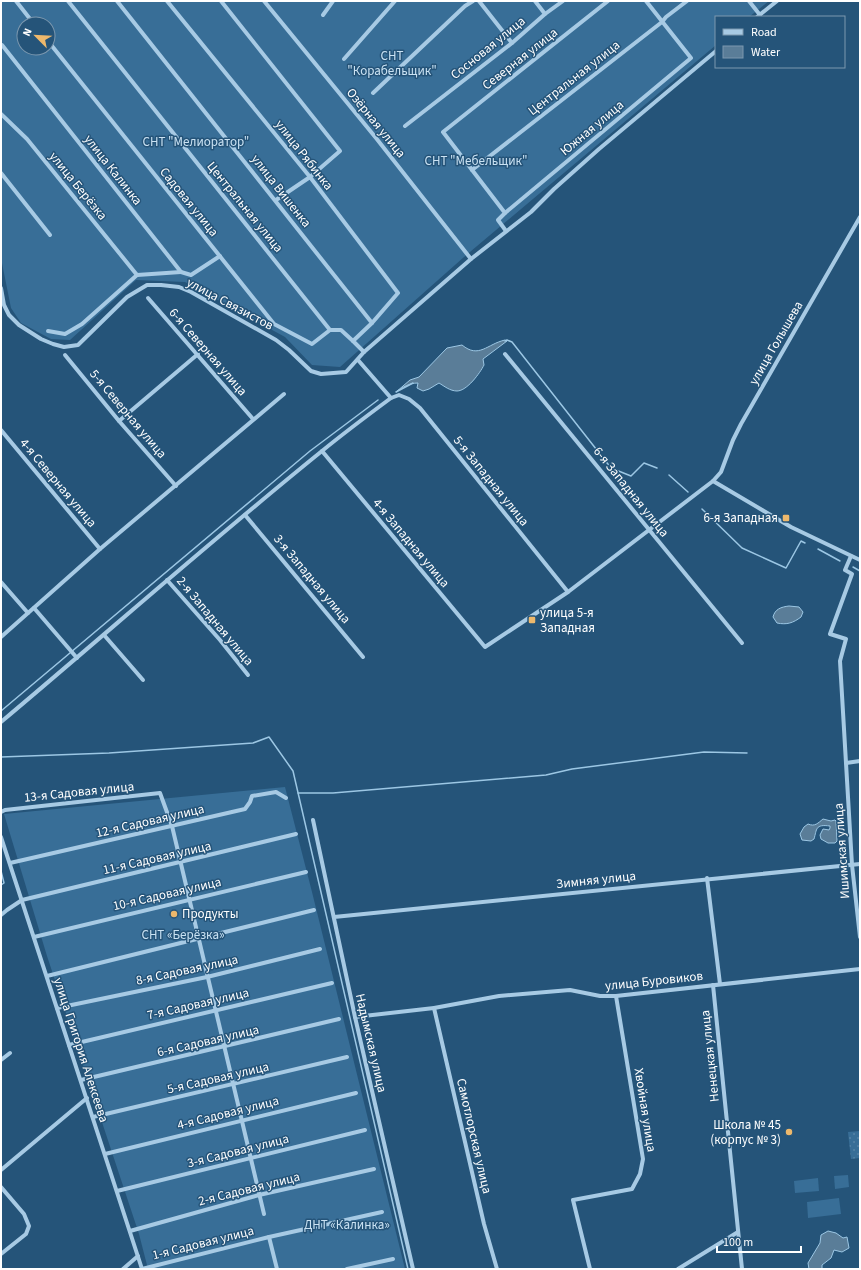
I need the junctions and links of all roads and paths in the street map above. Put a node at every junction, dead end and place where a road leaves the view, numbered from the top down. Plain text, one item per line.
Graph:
1 (16, 1) edge
2 (68, 1) edge
3 (117, 1) edge
4 (167, 1) edge
5 (221, 1) edge
6 (264, 1) edge
7 (333, 1) edge
8 (395, 1) edge
9 (473, 1) edge
10 (479, 1) edge
11 (535, 1) edge
12 (562, 1) edge
13 (608, 1) edge
14 (646, 1) edge
15 (687, 1) edge
16 (749, 1) edge
17 (777, 1) edge
18 (545, 14) junction
19 (323, 15) dead end
20 (28, 16) edge
21 (759, 16) edge
22 (662, 22) junction
23 (512, 43) junction
24 (2, 45) edge
25 (56, 51) edge
26 (715, 53) edge
27 (344, 59) dead end
28 (372, 93) dead end
29 (1, 114) edge
30 (406, 126) dead end
31 (472, 170) junction
32 (1, 173) edge
33 (310, 177) junction
34 (276, 200) junction
35 (505, 213) junction
36 (860, 217) edge
37 (506, 231) junction
38 (50, 235) dead end
39 (220, 256) junction
40 (471, 259) junction
41 (181, 272) junction
42 (137, 275) junction
43 (1, 288) edge
44 (148, 298) dead end
45 (372, 323) junction
46 (330, 330) junction
47 (48, 331) dead end
48 (353, 341) junction
49 (364, 352) junction
50 (198, 354) junction
51 (505, 354) dead end
52 (65, 355) dead end
53 (358, 360) junction
54 (284, 394) dead end
55 (391, 398) junction
56 (253, 419) junction
57 (119, 421) junction
58 (1, 430) edge
59 (322, 451) junction
60 (713, 481) junction
61 (176, 486) junction
62 (246, 515) junction
63 (650, 531) junction
64 (100, 549) junction
65 (851, 556) junction
66 (860, 560) edge
67 (167, 580) junction
68 (1, 582) edge
69 (568, 592) junction
70 (34, 608) junction
71 (28, 613) junction
72 (104, 635) junction
73 (1, 637) edge
74 (742, 642) dead end
75 (486, 647) joint
76 (363, 657) dead end
77 (78, 658) junction
78 (248, 675) dead end
79 (143, 680) dead end
80 (1, 722) edge
81 (860, 761) edge
82 (846, 763) junction
83 (286, 798) dead end
84 (1, 812) edge
85 (313, 820) dead end
86 (172, 826) junction
87 (296, 834) dead end
88 (1, 837) edge
89 (10, 863) junction
90 (181, 863) junction
91 (860, 864) edge
92 (852, 865) junction
93 (306, 872) dead end
94 (707, 878) junction
95 (189, 899) junction
96 (22, 900) junction
97 (314, 910) dead end
98 (1, 915) edge
99 (334, 917) junction
100 (34, 936) junction
101 (198, 937) junction
102 (860, 937) edge
103 (320, 949) dead end
104 (860, 969) edge
105 (47, 976) junction
106 (207, 977) junction
107 (332, 983) dead end
108 (720, 984) junction
109 (713, 985) junction
110 (616, 996) junction
111 (57, 1008) junction
112 (434, 1008) junction
113 (216, 1010) junction
114 (355, 1018) junction
115 (339, 1019) dead end
116 (69, 1045) junction
117 (224, 1047) junction
118 (10, 1053) dead end
119 (348, 1057) dead end
120 (1, 1060) edge
121 (81, 1080) junction
122 (233, 1084) junction
123 (356, 1093) dead end
124 (87, 1098) junction
125 (93, 1117) junction
126 (242, 1120) junction
127 (364, 1130) dead end
128 (105, 1154) junction
129 (250, 1158) junction
130 (374, 1169) dead end
131 (1, 1170) edge
132 (1, 1187) edge
133 (117, 1191) junction
134 (259, 1195) junction
135 (382, 1212) dead end
136 (264, 1214) dead end
137 (130, 1230) junction
138 (738, 1232) junction
139 (269, 1237) junction
140 (1, 1254) edge
141 (138, 1256) junction
142 (393, 1259) dead end
143 (123, 1269) edge
144 (142, 1269) edge
145 (277, 1269) edge
146 (347, 1269) edge
147 (412, 1269) edge
148 (497, 1269) edge
149 (590, 1269) edge
150 (678, 1269) edge
151 (742, 1269) edge

1 - 20 street
2 - 46 street, Центральная улица
3 - 34 street, улица Вишенка
4 - 33 street, улица Рябинка
5 - 33 street
6 - 40 street, Озёрная улица
7 - 19 street
8 - 27 street
9 - 28 street
10 - 23 street
11 - 18 street
12 - 18 street, Сосновая улица
13 - 31 street, Северная улица
14 - 22 street
15 - 22 street, Центральная улица
16 - 21 street
17 - 21 street
18 - 23 street, Сосновая улица
22 - 31 street, Центральная улица
22 - 35 street, Южная улица
23 - 30 street, Сосновая улица
24 - 41 street, улица Калинка
25 - 39 street, Садовая улица
26 - 37 street
29 - 42 street, улица Берёзка
31 - 35 street
32 - 38 street
33 - 34 street
33 - 45 street, улица Рябинка
34 - 45 street, улица Вишенка
35 - 37 street
36 - 60 street, улица Голышева
37 - 40 street
39 - 41 street
39 - 46 street, Садовая улица
40 - 49 street
41 - 42 street
42 - 47 street
43 - 53 street, улица Связистов
44 - 50 street, 6-я Северная улица
45 - 48 street
46 - 48 street
48 - 49 street
49 - 53 street
50 - 56 street, 6-я Северная улица
50 - 57 street
51 - 63 street, 6-я Западная улица
52 - 57 street, 5-я Северная улица
53 - 55 street
54 - 56 street
55 - 59 street
55 - 69 street, 5-я Западная улица
56 - 61 street
57 - 61 street, 5-я Северная улица
58 - 64 street, 4-я Северная улица
59 - 62 street
59 - 75 street, 4-я Западная улица
60 - 63 street, улица Голышева
60 - 65 street
61 - 64 street
62 - 67 street
62 - 76 street, 3-я Западная улица
63 - 69 street, улица Голышева
63 - 74 street, 6-я Западная улица
64 - 70 street
65 - 66 street
65 - 82 street, Ишимская улица
67 - 72 street
67 - 78 street, 2-я Западная улица
68 - 71 street
69 - 75 street, улица Голышева
70 - 71 street
70 - 77 street
71 - 73 street
72 - 77 street
72 - 79 street
77 - 80 street
81 - 82 street
82 - 92 street, Ишимская улица
83 - 86 street, 12-я Садовая улица
84 - 86 street, 13-я Садовая улица
85 - 99 street, Надымская улица
86 - 89 street, 12-я Садовая улица
86 - 90 street
87 - 90 street, 11-я Садовая улица
88 - 89 street, улица Григория Алексеева
89 - 96 street, улица Григория Алексеева
90 - 95 street
90 - 96 street, 11-я Садовая улица
91 - 92 street, Зимняя улица
92 - 94 street, Зимняя улица
92 - 102 street, Ишимская улица
93 - 95 street, 10-я Садовая улица
94 - 99 street, Зимняя улица
94 - 108 street
95 - 100 street, 10-я Садовая улица
95 - 101 street
96 - 98 street
96 - 100 street, улица Григория Алексеева
97 - 101 street
99 - 114 street, Надымская улица
100 - 105 street, улица Григория Алексеева
101 - 105 street
101 - 106 street
103 - 106 street, 8-я Садовая улица
104 - 108 street, улица Буровиков
105 - 111 street, улица Григория Алексеева
106 - 111 street, 8-я Садовая улица
106 - 113 street
107 - 113 street, 7-я Садовая улица
108 - 109 street, улица Буровиков
109 - 110 street, улица Буровиков
109 - 138 street, Ненецкая улица
110 - 112 street, улица Буровиков
110 - 149 street, Хвойная улица
111 - 116 street, улица Григория Алексеева
112 - 114 street, улица Буровиков
112 - 148 street, Самотлорская улица
113 - 116 street, 7-я Садовая улица
113 - 117 street
114 - 147 street, Надымская улица
115 - 117 street, 6-я Садовая улица
116 - 121 street, улица Григория Алексеева
117 - 121 street, 6-я Садовая улица
117 - 122 street
118 - 120 street
119 - 122 street, 5-я Садовая улица
121 - 124 street, улица Григория Алексеева
122 - 125 street, 5-я Садовая улица
122 - 126 street
123 - 126 street, 4-я Садовая улица
124 - 125 street, улица Григория Алексеева
124 - 131 street
125 - 128 street, улица Григория Алексеева
126 - 128 street, 4-я Садовая улица
126 - 129 street
127 - 129 street, 3-я Садовая улица
128 - 133 street, улица Григория Алексеева
129 - 133 street, 3-я Садовая улица
129 - 134 street
130 - 134 street, 2-я Садовая улица
132 - 140 street
133 - 137 street, улица Григория Алексеева
134 - 136 street
134 - 137 street, 2-я Садовая улица
135 - 139 street, 1-я Садовая улица
137 - 141 street, улица Григория Алексеева
138 - 150 street
138 - 151 street, Ненецкая улица
139 - 144 street, 1-я Садовая улица
139 - 145 street
141 - 143 street
141 - 144 street, улица Григория Алексеева
142 - 146 street

